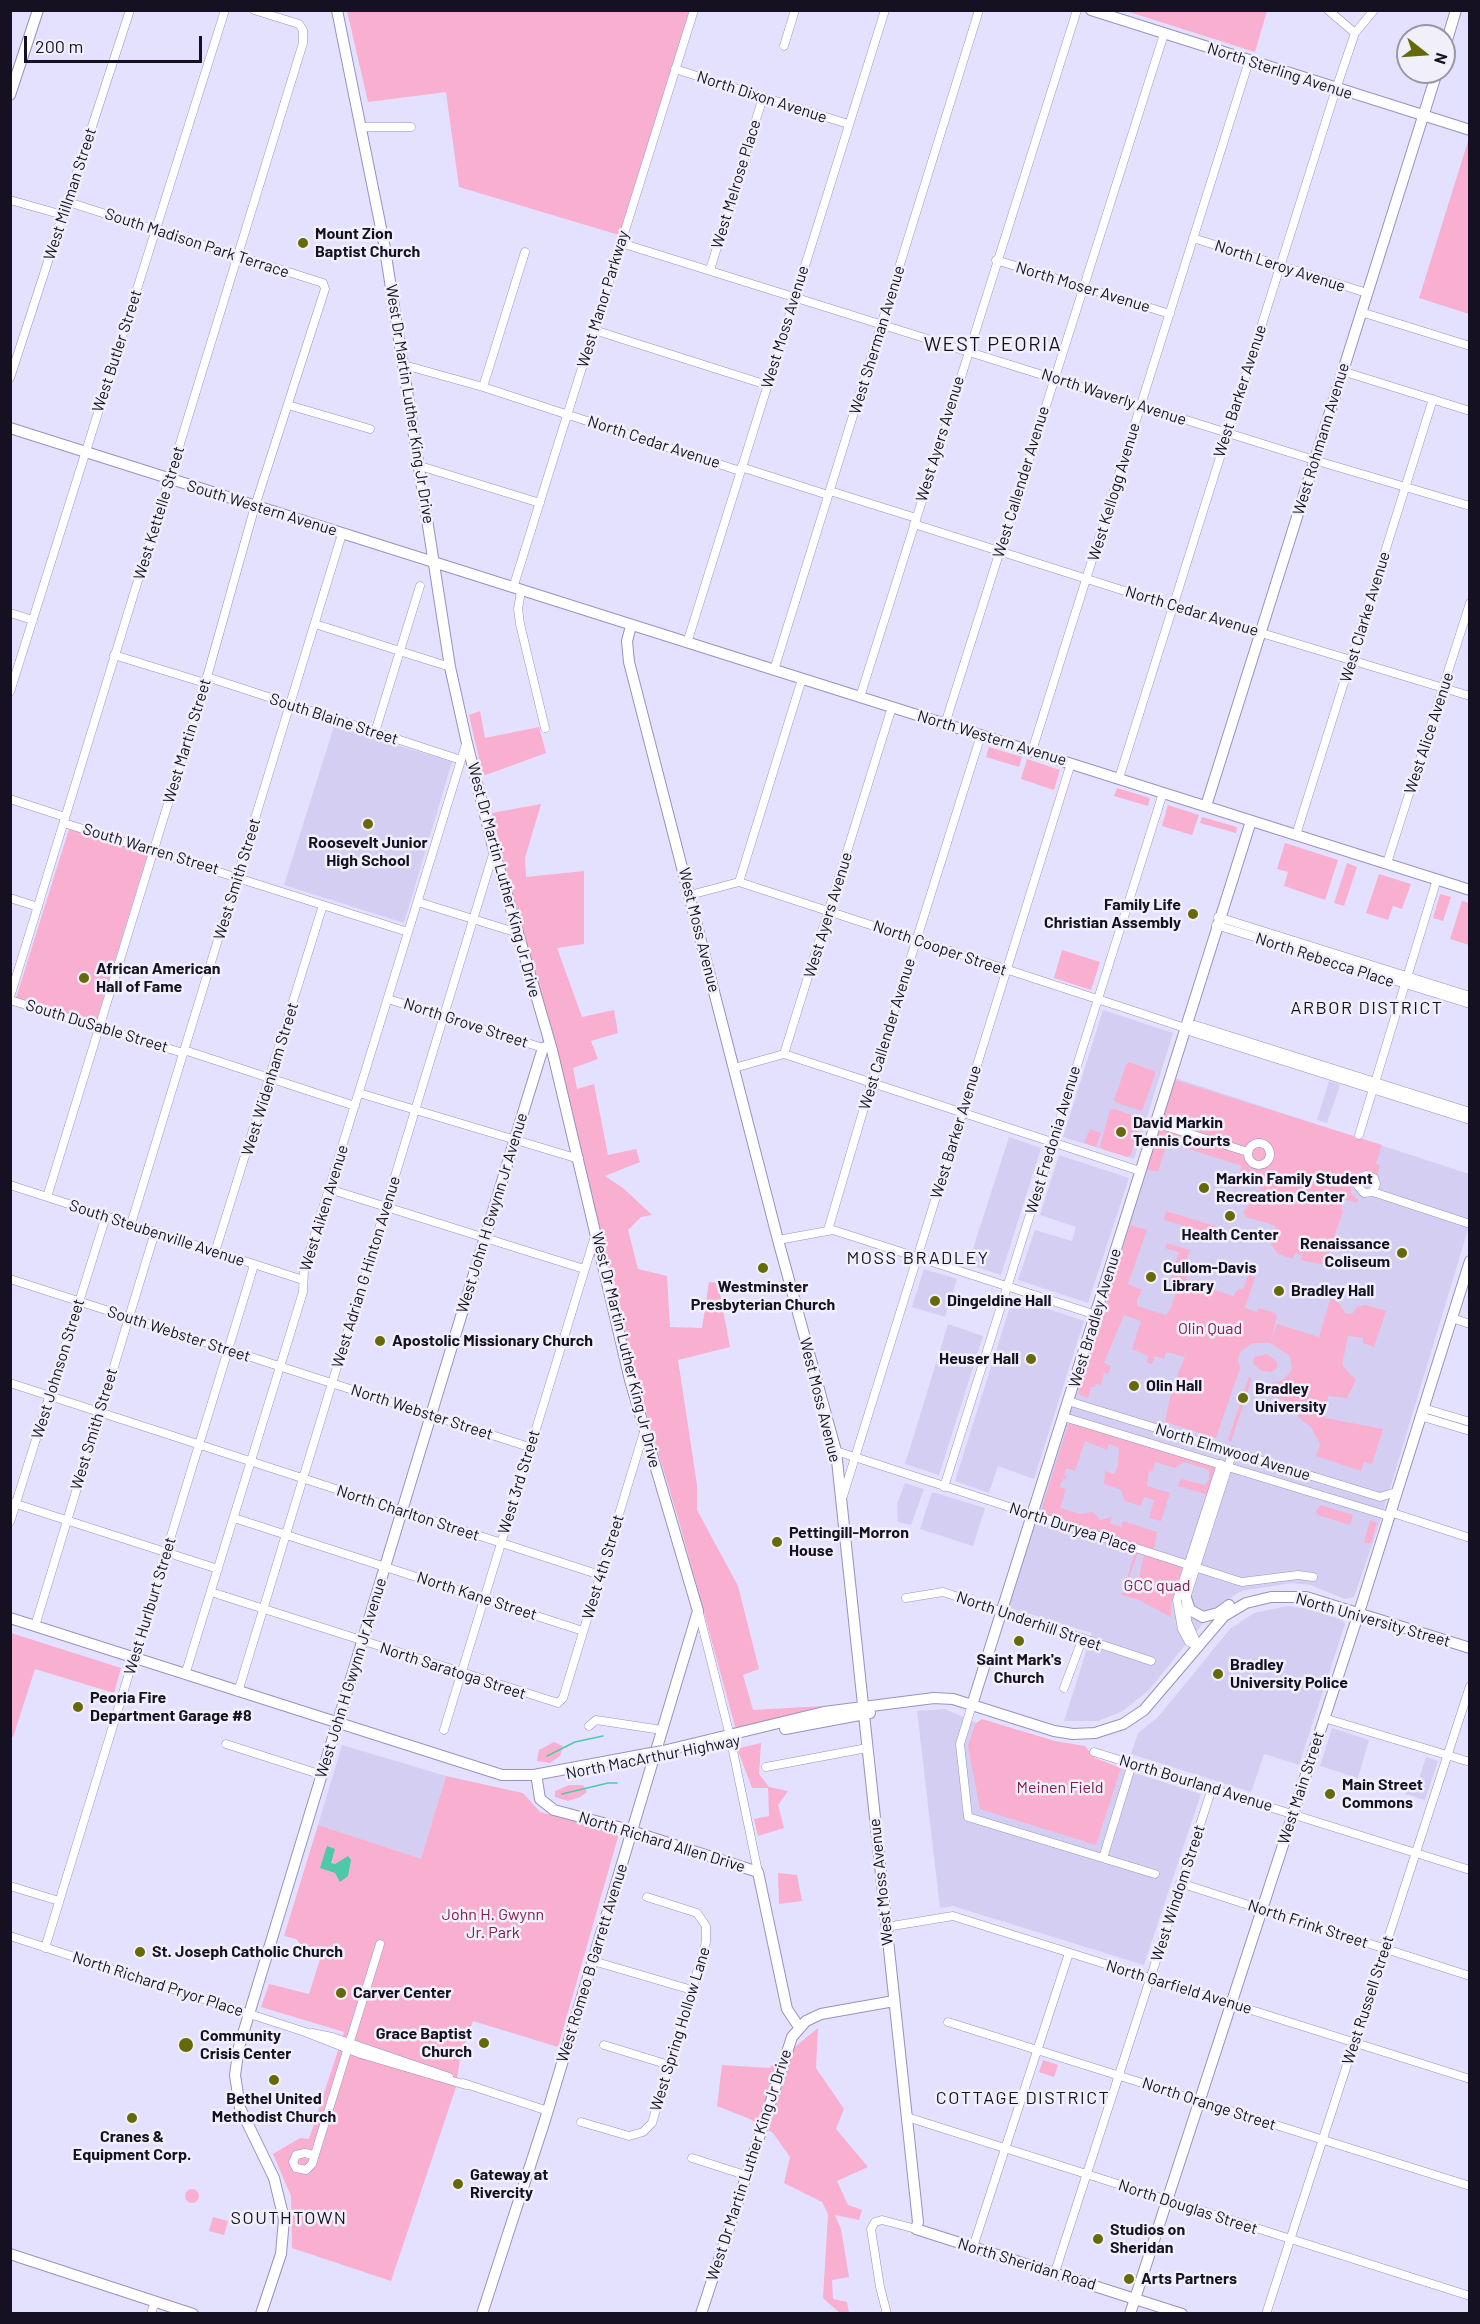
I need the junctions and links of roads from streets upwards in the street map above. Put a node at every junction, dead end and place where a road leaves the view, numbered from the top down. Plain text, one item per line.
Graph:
1 (38, 10) edge
2 (130, 10) edge
3 (225, 10) edge
4 (254, 10) edge
5 (337, 10) edge
6 (694, 10) edge
7 (795, 10) edge
8 (885, 10) edge
9 (979, 10) edge
10 (1077, 10) edge
11 (1091, 10) edge
12 (1328, 10) edge
13 (1374, 10) edge
14 (1355, 33) junction
15 (1164, 34) junction
16 (784, 46) dead end
17 (1249, 61) junction
18 (675, 69) junction
19 (1433, 84) edge
20 (1336, 89) junction
21 (10, 95) edge
22 (763, 97) junction
23 (1424, 116) junction
24 (848, 124) junction
25 (361, 126) junction
26 (411, 127) dead end
27 (1470, 130) edge
28 (10, 200) edge
29 (68, 202) junction
30 (63, 215) junction
31 (157, 229) junction
32 (1193, 238) junction
33 (621, 243) junction
34 (525, 252) dead end
35 (239, 256) junction
36 (996, 260) junction
37 (1280, 265) junction
38 (710, 270) junction
39 (325, 285) joint
40 (1082, 288) junction
41 (1367, 293) junction
42 (795, 297) junction
43 (1361, 312) junction
44 (1170, 314) junction
45 (881, 324) junction
46 (594, 330) junction
47 (1470, 346) edge
48 (968, 351) junction
49 (404, 365) junction
50 (1342, 371) junction
51 (10, 378) edge
52 (1054, 378) junction
53 (767, 385) junction
54 (483, 387) junction
55 (1433, 399) junction
56 (288, 405) junction
57 (1141, 405) junction
58 (1470, 411) edge
59 (567, 414) junction
60 (10, 428) edge
61 (369, 429) dead end
62 (1227, 433) junction
63 (85, 451) junction
64 (1314, 460) junction
65 (420, 466) junction
66 (741, 469) junction
67 (169, 479) junction
68 (1406, 488) junction
69 (829, 493) junction
70 (540, 503) junction
71 (255, 506) junction
72 (1470, 506) edge
73 (915, 521) junction
74 (342, 534) junction
75 (1000, 551) junction
76 (435, 563) junction
77 (1086, 579) junction
78 (420, 586) dead end
79 (517, 590) junction
80 (1470, 603) edge
81 (1172, 606) junction
82 (10, 613) edge
83 (33, 620) junction
84 (315, 624) junction
85 (632, 626) junction
86 (1260, 632) junction
87 (687, 643) junction
88 (401, 651) junction
89 (114, 655) junction
90 (1352, 660) junction
91 (450, 667) junction
92 (774, 670) junction
93 (802, 679) junction
94 (206, 680) junction
95 (1443, 688) junction
96 (10, 692) edge
97 (1470, 696) edge
98 (860, 697) junction
99 (291, 705) junction
100 (892, 707) junction
101 (945, 724) junction
102 (545, 728) dead end
103 (375, 732) junction
104 (981, 735) junction
105 (467, 741) junction
106 (1032, 751) junction
107 (461, 760) junction
108 (1071, 763) junction
109 (1119, 778) junction
110 (1163, 793) junction
111 (10, 799) edge
112 (1206, 806) junction
113 (65, 820) junction
114 (1251, 821) junction
115 (1296, 835) junction
116 (154, 850) junction
117 (494, 851) junction
118 (1387, 863) junction
119 (238, 876) junction
120 (1437, 879) junction
121 (739, 882) junction
122 (1470, 890) edge
123 (690, 895) junction
124 (10, 898) edge
125 (418, 902) junction
126 (323, 905) junction
127 (38, 907) junction
128 (829, 911) junction
129 (473, 920) junction
130 (1217, 921) junction
131 (408, 932) junction
132 (518, 933) junction
133 (917, 940) junction
134 (1006, 970) junction
135 (1406, 981) junction
136 (1470, 996) edge
137 (10, 998) edge
138 (388, 999) junction
139 (1097, 999) junction
140 (1470, 1004) edge
141 (445, 1016) junction
142 (98, 1027) junction
143 (1188, 1027) junction
144 (547, 1046) junction
145 (183, 1052) junction
146 (784, 1054) junction
147 (734, 1068) junction
148 (270, 1079) junction
149 (871, 1084) junction
150 (1375, 1086) junction
151 (359, 1093) junction
152 (355, 1106) junction
153 (415, 1110) junction
154 (1470, 1112) edge
155 (962, 1114) junction
156 (1470, 1120) edge
157 (1155, 1123) junction
158 (1359, 1135) dead end
159 (514, 1142) junction
160 (1052, 1143) junction
161 (1248, 1152) dead end
162 (579, 1159) junction
163 (1140, 1171) junction
164 (11, 1188) edge
165 (329, 1189) junction
166 (1373, 1192) dead end
167 (47, 1197) junction
168 (386, 1207) junction
169 (106, 1216) junction
170 (131, 1224) junction
171 (1470, 1224) edge
172 (828, 1230) junction
173 (154, 1232) junction
174 (596, 1234) junction
175 (485, 1237) junction
176 (778, 1240) junction
177 (215, 1252) junction
178 (917, 1257) junction
179 (1470, 1261) edge
180 (254, 1265) junction
181 (584, 1269) junction
182 (10, 1279) edge
183 (303, 1280) junction
184 (1007, 1286) junction
185 (80, 1301) junction
186 (1096, 1314) junction
187 (129, 1318) junction
188 (1452, 1318) junction
189 (1470, 1323) edge
190 (228, 1350) junction
191 (280, 1367) junction
192 (10, 1383) edge
193 (332, 1384) junction
194 (50, 1395) junction
195 (1068, 1401) junction
196 (100, 1411) junction
197 (1421, 1412) junction
198 (432, 1415) junction
199 (1064, 1417) junction
200 (1470, 1422) edge
201 (644, 1431) junction
202 (1470, 1431) edge
203 (199, 1444) junction
204 (529, 1447) junction
205 (836, 1451) junction
206 (1233, 1451) junction
207 (855, 1457) junction
208 (251, 1461) junction
209 (1225, 1465) junction
210 (303, 1478) junction
211 (944, 1486) junction
212 (1396, 1492) junction
213 (842, 1500) junction
214 (13, 1503) edge
215 (402, 1511) junction
216 (1389, 1514) junction
217 (1034, 1515) junction
218 (234, 1518) junction
219 (66, 1520) junction
220 (10, 1522) edge
221 (286, 1534) junction
222 (1470, 1538) edge
223 (501, 1543) junction
224 (166, 1553) junction
225 (385, 1566) junction
226 (1192, 1566) junction
227 (218, 1569) junction
228 (600, 1575) junction
229 (1313, 1577) dead end
230 (211, 1592) junction
231 (906, 1598) dead end
232 (484, 1599) junction
233 (1186, 1599) junction
234 (1260, 1599) junction
235 (264, 1609) junction
236 (698, 1611) junction
237 (1002, 1613) junction
238 (1359, 1613) junction
239 (10, 1618) edge
240 (35, 1626) junction
241 (583, 1631) junction
242 (1082, 1640) junction
243 (363, 1641) junction
244 (1198, 1646) junction
245 (1470, 1648) edge
246 (134, 1658) junction
247 (1151, 1661) dead end
248 (462, 1674) junction
249 (185, 1675) junction
250 (1470, 1686) edge
251 (1064, 1688) dead end
252 (238, 1692) junction
253 (559, 1702) joint
254 (972, 1705) junction
255 (863, 1710) junction
256 (1324, 1718) junction
257 (338, 1725) junction
258 (589, 1726) dead end
259 (444, 1730) dead end
260 (662, 1730) junction
261 (728, 1740) junction
262 (226, 1744) dead end
263 (867, 1748) junction
264 (1094, 1752) dead end
265 (1448, 1756) junction
266 (646, 1757) junction
267 (445, 1759) junction
268 (1470, 1762) edge
269 (1132, 1764) junction
270 (766, 1767) dead end
271 (322, 1775) junction
272 (549, 1778) junction
273 (537, 1780) junction
274 (524, 1782) junction
275 (1212, 1788) junction
276 (538, 1794) junction
277 (1293, 1814) junction
278 (631, 1831) junction
279 (1417, 1853) junction
280 (1103, 1858) junction
281 (1470, 1870) edge
282 (758, 1872) junction
283 (1155, 1874) dead end
284 (1180, 1883) junction
285 (10, 1886) edge
286 (647, 1897) dead end
287 (59, 1901) junction
288 (1262, 1909) junction
289 (886, 1927) junction
290 (10, 1936) edge
291 (380, 1944) dead end
292 (45, 1948) junction
293 (1385, 1949) junction
294 (1069, 1953) junction
295 (593, 1961) junction
296 (1470, 1976) edge
297 (1150, 1978) junction
298 (692, 1990) junction
299 (894, 2001) junction
300 (1231, 2004) junction
301 (248, 2013) junction
302 (948, 2022) dead end
303 (800, 2027) junction
304 (1354, 2043) junction
305 (604, 2045) dead end
306 (349, 2046) junction
307 (1037, 2050) junction
308 (669, 2065) junction
309 (1119, 2075) junction
310 (1470, 2079) edge
311 (1199, 2101) junction
312 (548, 2111) junction
313 (907, 2117) junction
314 (581, 2122) dead end
315 (1322, 2141) junction
316 (1005, 2149) junction
317 (313, 2156) dead end
318 (692, 2158) dead end
319 (745, 2175) junction
320 (1086, 2175) junction
321 (1470, 2186) edge
322 (1167, 2200) junction
323 (916, 2229) junction
324 (1290, 2239) junction
325 (973, 2247) junction
326 (10, 2254) edge
327 (1055, 2272) junction
328 (712, 2278) junction
329 (1470, 2296) edge
330 (1134, 2298) junction
331 (155, 2301) junction
332 (151, 2313) edge
333 (193, 2313) edge
334 (261, 2313) edge
335 (482, 2313) edge
336 (695, 2313) edge
337 (701, 2313) edge
338 (887, 2313) edge
339 (1130, 2313) edge
340 (1182, 2313) edge
341 (1266, 2313) edge

1 - 21 street
2 - 29 street, West Millman Street
3 - 31 street, West Butler Street
4 - 35 street, West Kettelle Street
5 - 25 street, West Dr Martin Luther King Jr Drive
6 - 18 street, West Manor Parkway
7 - 16 street
8 - 24 street, West Moss Avenue
9 - 45 street, West Sherman Avenue
10 - 36 street, West Ayers Avenue
11 - 15 street, North Sterling Avenue
12 - 14 street
13 - 14 street, West Barker Avenue
14 - 20 street, West Barker Avenue
15 - 17 street, North Sterling Avenue
15 - 40 street, West Callender Avenue
17 - 20 street, North Sterling Avenue
17 - 32 street, West Kellogg Avenue
18 - 22 street, North Dixon Avenue
18 - 33 street, West Manor Parkway
19 - 23 street, West Rohmann Avenue
20 - 23 street, North Sterling Avenue
20 - 37 street, West Barker Avenue
22 - 24 street, North Dixon Avenue
22 - 38 street, West Melrose Place
23 - 27 street, North Sterling Avenue
23 - 41 street, West Rohmann Avenue
24 - 42 street, West Moss Avenue
25 - 26 street
25 - 49 street, West Dr Martin Luther King Jr Drive
28 - 30 street
29 - 30 street, West Millman Street
29 - 31 street, South Madison Park Terrace
30 - 51 street, West Millman Street
31 - 35 street, South Madison Park Terrace
31 - 63 street, West Butler Street
32 - 37 street, North Leroy Avenue
32 - 44 street, West Kellogg Avenue
33 - 38 street, North Waverly Avenue
33 - 46 street, West Manor Parkway
34 - 54 street
35 - 39 street, South Madison Park Terrace
35 - 67 street, West Kettelle Street
36 - 40 street, North Moser Avenue
36 - 48 street, West Ayers Avenue
37 - 41 street, North Leroy Avenue
37 - 62 street, West Barker Avenue
38 - 42 street, North Waverly Avenue
39 - 56 street, West Martin Street
40 - 44 street, North Moser Avenue
40 - 52 street, West Callender Avenue
41 - 43 street, West Rohmann Avenue
42 - 45 street, North Waverly Avenue
42 - 53 street, West Moss Avenue
43 - 47 street
43 - 50 street, West Rohmann Avenue
44 - 57 street, West Kellogg Avenue
45 - 48 street, North Waverly Avenue
45 - 69 street, West Sherman Avenue
46 - 53 street
46 - 59 street, West Manor Parkway
48 - 52 street, North Waverly Avenue
48 - 73 street, West Ayers Avenue
49 - 54 street, North Cedar Avenue
49 - 65 street, West Dr Martin Luther King Jr Drive
50 - 55 street
50 - 64 street, West Rohmann Avenue
52 - 57 street, North Waverly Avenue
52 - 75 street, West Callender Avenue
53 - 66 street, West Moss Avenue
54 - 59 street, North Cedar Avenue
55 - 58 street
55 - 68 street, West Clarke Avenue
56 - 61 street
56 - 71 street, West Martin Street
57 - 62 street, North Waverly Avenue
57 - 77 street, West Kellogg Avenue
59 - 66 street, North Cedar Avenue
59 - 70 street, West Manor Parkway
60 - 63 street, South Western Avenue
62 - 64 street, North Waverly Avenue
62 - 81 street, West Barker Avenue
63 - 67 street, South Western Avenue
63 - 83 street, West Butler Street
64 - 68 street, North Waverly Avenue
64 - 86 street, West Rohmann Avenue
65 - 70 street
65 - 76 street, West Dr Martin Luther King Jr Drive
66 - 69 street, North Cedar Avenue
66 - 87 street, West Moss Avenue
67 - 71 street, South Western Avenue
67 - 89 street, West Kettelle Street
68 - 72 street, North Waverly Avenue
68 - 90 street, West Clarke Avenue
69 - 73 street, North Cedar Avenue
69 - 92 street, West Sherman Avenue
70 - 79 street, West Manor Parkway
71 - 74 street, South Western Avenue
71 - 94 street, West Martin Street
73 - 75 street, North Cedar Avenue
73 - 98 street, West Ayers Avenue
74 - 76 street, South Western Avenue
74 - 84 street, West Smith Street
75 - 77 street, North Cedar Avenue
75 - 101 street, West Callender Avenue
76 - 79 street, South Western Avenue
76 - 91 street, West Dr Martin Luther King Jr Drive
77 - 81 street, North Cedar Avenue
77 - 106 street, West Kellogg Avenue
78 - 88 street
79 - 85 street, North Western Avenue
79 - 102 street, West Manor Parkway
80 - 95 street, West Alice Avenue
81 - 86 street, North Cedar Avenue
81 - 109 street, West Barker Avenue
82 - 83 street
83 - 96 street, West Butler Street
84 - 88 street
84 - 99 street, West Smith Street
85 - 87 street, North Western Avenue
85 - 123 street, West Moss Avenue
86 - 90 street, North Cedar Avenue
86 - 112 street, West Rohmann Avenue
87 - 92 street, North Western Avenue
88 - 91 street
88 - 103 street
89 - 94 street, South Blaine Street
89 - 113 street, West Kettelle Street
90 - 95 street, North Cedar Avenue
90 - 115 street, West Clarke Avenue
91 - 105 street, West Dr Martin Luther King Jr Drive
92 - 93 street, North Western Avenue
93 - 98 street, North Western Avenue
93 - 121 street
94 - 99 street, South Blaine Street
94 - 116 street, West Martin Street
95 - 97 street, North Cedar Avenue
95 - 118 street, West Alice Avenue
98 - 100 street, North Western Avenue
99 - 103 street, South Blaine Street
99 - 119 street, West Smith Street
100 - 101 street, North Western Avenue
100 - 128 street, West Ayers Avenue
101 - 104 street, North Western Avenue
103 - 107 street, South Blaine Street
104 - 106 street, North Western Avenue
104 - 133 street, West Callender Avenue
105 - 107 street, West Aiken Avenue
105 - 117 street, West Dr Martin Luther King Jr Drive
106 - 108 street, North Western Avenue
107 - 125 street, West Aiken Avenue
108 - 109 street, North Western Avenue
108 - 134 street, West Barker Avenue
109 - 110 street, North Western Avenue
110 - 112 street, North Western Avenue
110 - 139 street, West Fredonia Avenue
111 - 113 street, South Warren Street
112 - 114 street, North Western Avenue
113 - 116 street, South Warren Street
113 - 127 street, West Kettelle Street
114 - 115 street, North Western Avenue
114 - 130 street, West Bradley Avenue
115 - 118 street, North Western Avenue
116 - 119 street, South Warren Street
116 - 142 street, West Martin Street
117 - 129 street, West Adrian G Hinton Avenue
117 - 132 street, West Dr Martin Luther King Jr Drive
118 - 120 street, North Western Avenue
119 - 126 street, South Warren Street
119 - 145 street, West Smith Street
120 - 122 street, North Western Avenue
120 - 135 street
121 - 123 street
121 - 128 street, North Cooper Street
123 - 147 street, West Moss Avenue
124 - 127 street
125 - 129 street
125 - 131 street, West Aiken Avenue
126 - 131 street, South Warren Street
126 - 148 street, West Widenham Street
127 - 137 street, West Kettelle Street
128 - 133 street, North Cooper Street
128 - 146 street, West Ayers Avenue
129 - 132 street
129 - 141 street, West Adrian G Hinton Avenue
130 - 135 street, North Rebecca Place
130 - 143 street, West Bradley Avenue
131 - 138 street, West Aiken Avenue
132 - 144 street, West Dr Martin Luther King Jr Drive
133 - 134 street, North Cooper Street
133 - 149 street, West Callender Avenue
134 - 139 street, North Cooper Street
134 - 155 street, West Barker Avenue
135 - 136 street, North Rebecca Place
135 - 140 street, North Rebecca Place
135 - 150 street
137 - 142 street, South DuSable Street
138 - 141 street, North Grove Street
138 - 151 street, West Aiken Avenue
139 - 143 street, North Cooper Street
139 - 160 street, West Fredonia Avenue
141 - 144 street, North Grove Street
141 - 153 street, West Adrian G Hinton Avenue
142 - 145 street, South DuSable Street
142 - 167 street, West Martin Street
143 - 150 street, North Cooper Street
143 - 157 street, West Bradley Avenue
144 - 159 street, West John H Gwynn Jr Avenue
144 - 162 street, West Dr Martin Luther King Jr Drive
145 - 148 street, South DuSable Street
145 - 170 street, West Smith Street
146 - 147 street
146 - 149 street
147 - 176 street, West Moss Avenue
148 - 152 street, South DuSable Street
148 - 177 street, West Widenham Street
149 - 155 street
149 - 172 street, West Callender Avenue
150 - 154 street, North Cooper Street
150 - 156 street, North Cooper Street
150 - 158 street
151 - 152 street, West Aiken Avenue
151 - 153 street
152 - 165 street, West Aiken Avenue
153 - 159 street
153 - 168 street, West Adrian G Hinton Avenue
155 - 160 street
155 - 178 street, West Barker Avenue
157 - 161 street
157 - 163 street, West Bradley Avenue
159 - 162 street
159 - 175 street, West John H Gwynn Jr Avenue
160 - 163 street
160 - 184 street, West Fredonia Avenue
162 - 174 street, West Dr Martin Luther King Jr Drive
163 - 186 street, West Bradley Avenue
164 - 167 street, South Steubenville Avenue
165 - 168 street
165 - 183 street, West Aiken Avenue
166 - 171 street
167 - 169 street, South Steubenville Avenue
168 - 175 street
168 - 193 street, West Adrian G Hinton Avenue
169 - 170 street, South Steubenville Avenue
169 - 185 street, West Johnson Street
170 - 173 street, South Steubenville Avenue
172 - 176 street
172 - 178 street
173 - 177 street, South Steubenville Avenue
173 - 187 street, West Smith Street
174 - 181 street, West 3rd Street
174 - 201 street, West Dr Martin Luther King Jr Drive
175 - 181 street
175 - 198 street, West John H Gwynn Jr Avenue
176 - 205 street, West Moss Avenue
177 - 180 street, South Steubenville Avenue
178 - 184 street
178 - 207 street, West Barker Avenue
179 - 188 street, West Main Street
180 - 183 street, South Steubenville Avenue
180 - 190 street, West Hurlburt Street
181 - 204 street, West 3rd Street
182 - 185 street, South Webster Street
183 - 191 street, West Aiken Avenue
184 - 186 street
184 - 211 street, West Fredonia Avenue
185 - 187 street, South Webster Street
185 - 194 street, West Johnson Street
186 - 195 street, West Bradley Avenue
187 - 190 street, South Webster Street
187 - 196 street, West Smith Street
188 - 189 street
188 - 197 street, West Main Street
190 - 191 street, South Webster Street
190 - 203 street, West Hurlburt Street
191 - 193 street, North Webster Street
191 - 208 street, West Aiken Avenue
192 - 194 street, North Charlton Street
193 - 198 street, North Webster Street
193 - 210 street, West Adrian G Hinton Avenue
194 - 196 street, North Charlton Street
194 - 214 street, West Johnson Street
195 - 199 street, West Bradley Avenue
195 - 206 street, North Elmwood Avenue
196 - 203 street, North Charlton Street
196 - 219 street, West Smith Street
197 - 200 street
197 - 202 street
197 - 212 street, West Main Street
198 - 204 street, North Webster Street
198 - 215 street, West John H Gwynn Jr Avenue
199 - 209 street, North Elmwood Avenue
199 - 217 street, West Bradley Avenue
201 - 228 street, West 4th Street
201 - 236 street, West Dr Martin Luther King Jr Drive
203 - 208 street, North Charlton Street
203 - 224 street, West Hurlburt Street
204 - 223 street, West 3rd Street
205 - 207 street, North Duryea Place
205 - 213 street, West Moss Avenue
206 - 209 street
206 - 212 street, North Elmwood Avenue
207 - 211 street, North Duryea Place
207 - 213 street, West Barker Avenue
208 - 210 street, North Charlton Street
208 - 218 street, West Aiken Avenue
209 - 216 street, North Elmwood Avenue
209 - 226 street
210 - 215 street, North Charlton Street
210 - 221 street, West Adrian G Hinton Avenue
211 - 217 street, North Duryea Place
212 - 216 street, West Main Street
213 - 255 street, West Moss Avenue
214 - 219 street
214 - 220 street, West Johnson Street
215 - 223 street, North Charlton Street
215 - 225 street, West John H Gwynn Jr Avenue
216 - 222 street, North Elmwood Avenue
216 - 238 street, West Main Street
217 - 226 street, North Duryea Place
217 - 237 street, West Bradley Avenue
218 - 221 street, North Kane Street
218 - 227 street, West Aiken Avenue
219 - 224 street
219 - 240 street, West Smith Street
221 - 225 street, North Kane Street
221 - 235 street, West Adrian G Hinton Avenue
223 - 228 street, North Charlton Street
223 - 232 street, West 3rd Street
224 - 227 street
224 - 246 street, West Hurlburt Street
225 - 232 street, North Kane Street
225 - 243 street, West John H Gwynn Jr Avenue
226 - 229 street, North Duryea Place
226 - 233 street
226 - 244 street
227 - 230 street, West Aiken Avenue
228 - 241 street, West 4th Street
230 - 235 street, North Saratoga Street
230 - 249 street, West Aiken Avenue
231 - 237 street, North Underhill Street
232 - 241 street, North Kane Street
232 - 248 street, West 3rd Street
233 - 234 street
233 - 244 street
234 - 238 street, North University Street
234 - 244 street, North University Street
235 - 243 street, North Saratoga Street
235 - 252 street, West Adrian G Hinton Avenue
236 - 260 street, West Romeo B Garrett Avenue
236 - 261 street, West Dr Martin Luther King Jr Drive
237 - 242 street, North Underhill Street
237 - 254 street, West Bradley Avenue
238 - 245 street, North University Street
238 - 256 street, West Main Street
239 - 240 street, North MacArthur Highway
240 - 246 street, North MacArthur Highway
241 - 253 street, West 4th Street
242 - 247 street, North Underhill Street
242 - 251 street
243 - 248 street, North Saratoga Street
243 - 257 street, West John H Gwynn Jr Avenue
244 - 254 street, North University Street
246 - 249 street, North MacArthur Highway
246 - 287 street, West Hurlburt Street
248 - 253 street, North Saratoga Street
248 - 259 street, West 3rd Street
249 - 252 street, North MacArthur Highway
250 - 265 street, West Russell Street
252 - 257 street, North MacArthur Highway
254 - 255 street, North University Street
254 - 280 street, West Bradley Avenue
255 - 261 street, North MacArthur Highway
255 - 263 street, West Moss Avenue
256 - 265 street
256 - 277 street, West Main Street
257 - 267 street, North MacArthur Highway
257 - 271 street, West John H Gwynn Jr Avenue
258 - 260 street
260 - 278 street, West Romeo B Garrett Avenue
261 - 266 street, North MacArthur Highway
261 - 282 street, West Dr Martin Luther King Jr Drive
262 - 271 street
263 - 270 street
263 - 289 street, West Moss Avenue
264 - 269 street, North Bourland Avenue
265 - 268 street
265 - 279 street, West Russell Street
266 - 267 street, North MacArthur Highway
266 - 272 street, North MacArthur Highway
267 - 274 street, North MacArthur Highway
269 - 275 street, North Bourland Avenue
269 - 280 street
271 - 301 street, West John H Gwynn Jr Avenue
272 - 273 street, North MacArthur Highway
272 - 276 street
273 - 274 street, North MacArthur Highway
273 - 276 street
274 - 276 street, North Richard Allen Drive
275 - 277 street, North Bourland Avenue
275 - 284 street, West Windom Street
276 - 278 street, North Richard Allen Drive
277 - 279 street, North Bourland Avenue
277 - 288 street, West Main Street
278 - 282 street, North Richard Allen Drive
278 - 295 street, West Romeo B Garrett Avenue
279 - 281 street, North Bourland Avenue
279 - 293 street, West Russell Street
280 - 283 street
282 - 303 street, West Dr Martin Luther King Jr Drive
284 - 288 street, North Frink Street
284 - 297 street, West Windom Street
285 - 287 street
286 - 298 street, West Spring Hollow Lane
287 - 292 street, West Hurlburt Street
288 - 293 street, North Frink Street
288 - 300 street, West Main Street
289 - 294 street, North Garfield Avenue
289 - 299 street, West Moss Avenue
290 - 292 street, North Richard Pryor Place
291 - 306 street
292 - 301 street, North Richard Pryor Place
293 - 296 street, North Frink Street
293 - 304 street, West Russell Street
294 - 297 street, North Garfield Avenue
294 - 307 street
295 - 298 street
295 - 312 street, West Romeo B Garrett Avenue
297 - 300 street, North Garfield Avenue
297 - 309 street, West Windom Street
298 - 308 street, West Spring Hollow Lane
299 - 303 street
299 - 313 street, West Moss Avenue
300 - 304 street, North Garfield Avenue
300 - 311 street, West Main Street
301 - 306 street, North Richard Pryor Place
301 - 334 street, West John H Gwynn Jr Avenue
302 - 307 street, North Orange Street
303 - 319 street, West Dr Martin Luther King Jr Drive
304 - 310 street, North Garfield Avenue
304 - 315 street, West Russell Street
305 - 308 street
306 - 312 street, North Richard Pryor Place
306 - 317 street
307 - 309 street, North Orange Street
307 - 316 street
308 - 314 street, West Spring Hollow Lane
309 - 311 street, North Orange Street
309 - 320 street, West Windom Street
311 - 315 street, North Orange Street
311 - 322 street, West Main Street
312 - 335 street, West Romeo B Garrett Avenue
313 - 316 street, North Douglas Street
313 - 323 street, West Moss Avenue
315 - 321 street, North Orange Street
315 - 324 street, West Russell Street
316 - 320 street, North Douglas Street
316 - 325 street
318 - 319 street
319 - 328 street, West Dr Martin Luther King Jr Drive
320 - 322 street, North Douglas Street
320 - 327 street, West Windom Street
322 - 324 street, North Douglas Street
322 - 330 street, West Main Street
323 - 325 street, North Sheridan Road
323 - 338 street, North Sheridan Road
324 - 329 street, North Douglas Street
324 - 341 street, West Russell Street
325 - 327 street, North Sheridan Road
326 - 331 street
327 - 330 street, North Sheridan Road
328 - 336 street
328 - 337 street, West Dr Martin Luther King Jr Drive
330 - 339 street, West Main Street
330 - 340 street, North Sheridan Road
331 - 332 street
331 - 333 street

